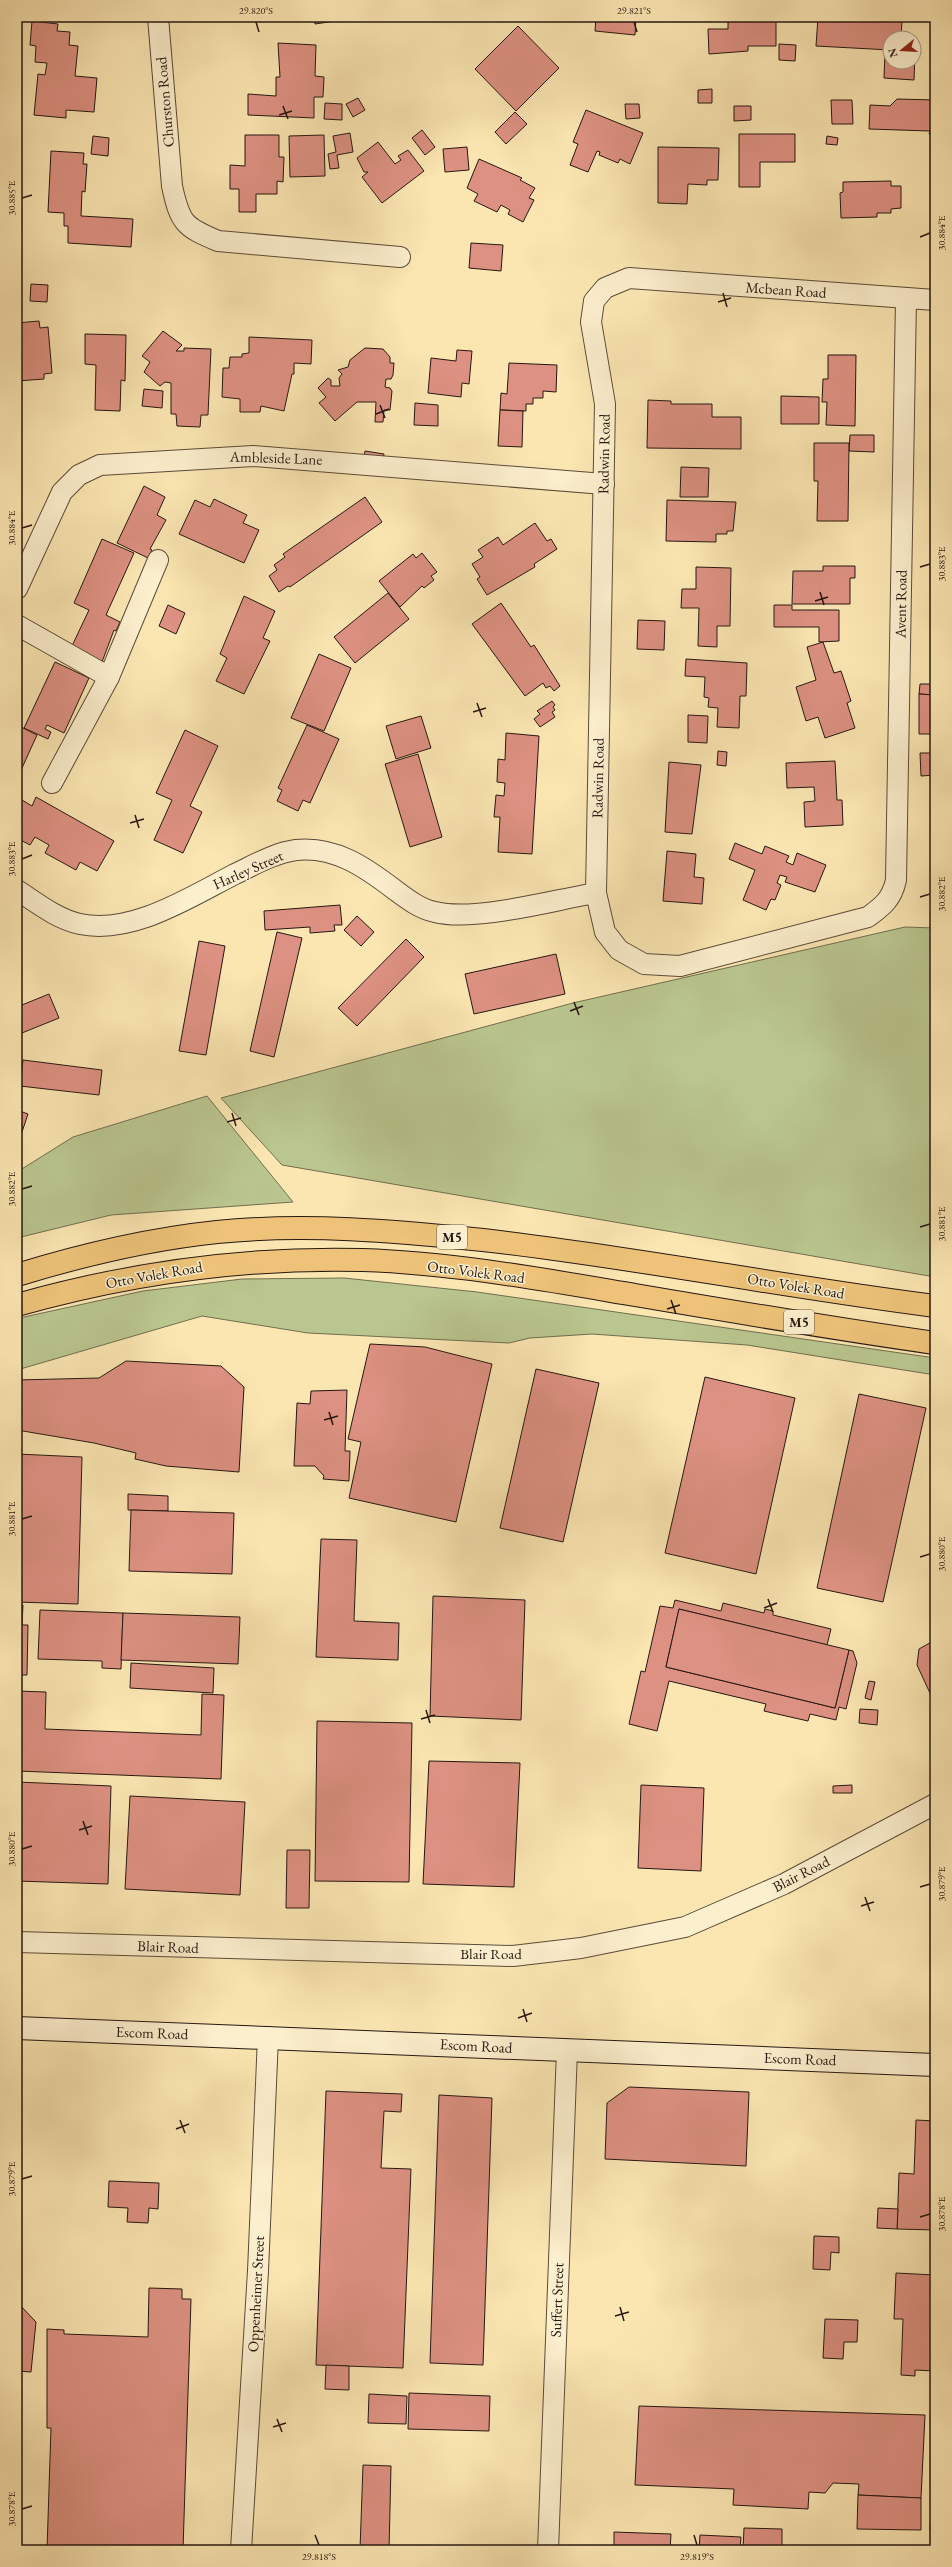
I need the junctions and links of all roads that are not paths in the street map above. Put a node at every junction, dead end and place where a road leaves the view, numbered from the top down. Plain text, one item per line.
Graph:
1 (158, 17) edge
2 (400, 257) dead end
3 (906, 299) junction
4 (935, 300) edge
5 (591, 322) joint
6 (604, 484) junction
7 (158, 560) dead end
8 (17, 588) edge
9 (17, 625) edge
10 (109, 677) junction
11 (52, 783) dead end
12 (17, 890) edge
13 (596, 893) junction
14 (884, 905) joint
15 (17, 1275) edge
16 (17, 1305) edge
17 (935, 1306) edge
18 (935, 1343) edge
19 (935, 1804) edge
20 (17, 1942) edge
21 (17, 2028) edge
22 (268, 2037) junction
23 (567, 2050) junction
24 (935, 2065) edge
25 (241, 2550) edge
26 (548, 2550) edge

1 - 2 street, Churston Road
3 - 4 street, Mcbean Road
3 - 5 street, Mcbean Road
3 - 14 street, Avent Road
5 - 6 street, Radwin Road
6 - 8 street, Ambleside Lane
6 - 13 street, Radwin Road
7 - 10 street
9 - 10 street
10 - 11 street
12 - 13 street, Harley Street
13 - 14 street, Radwin Road
15 - 17 main road, Otto Volek Road / M5
16 - 18 main road, Otto Volek Road / M5
19 - 20 street, Blair Road
21 - 22 street, Escom Road
22 - 23 street, Escom Road
22 - 25 street, Oppenheimer Street
23 - 24 street, Escom Road
23 - 26 street, Suffert Street

